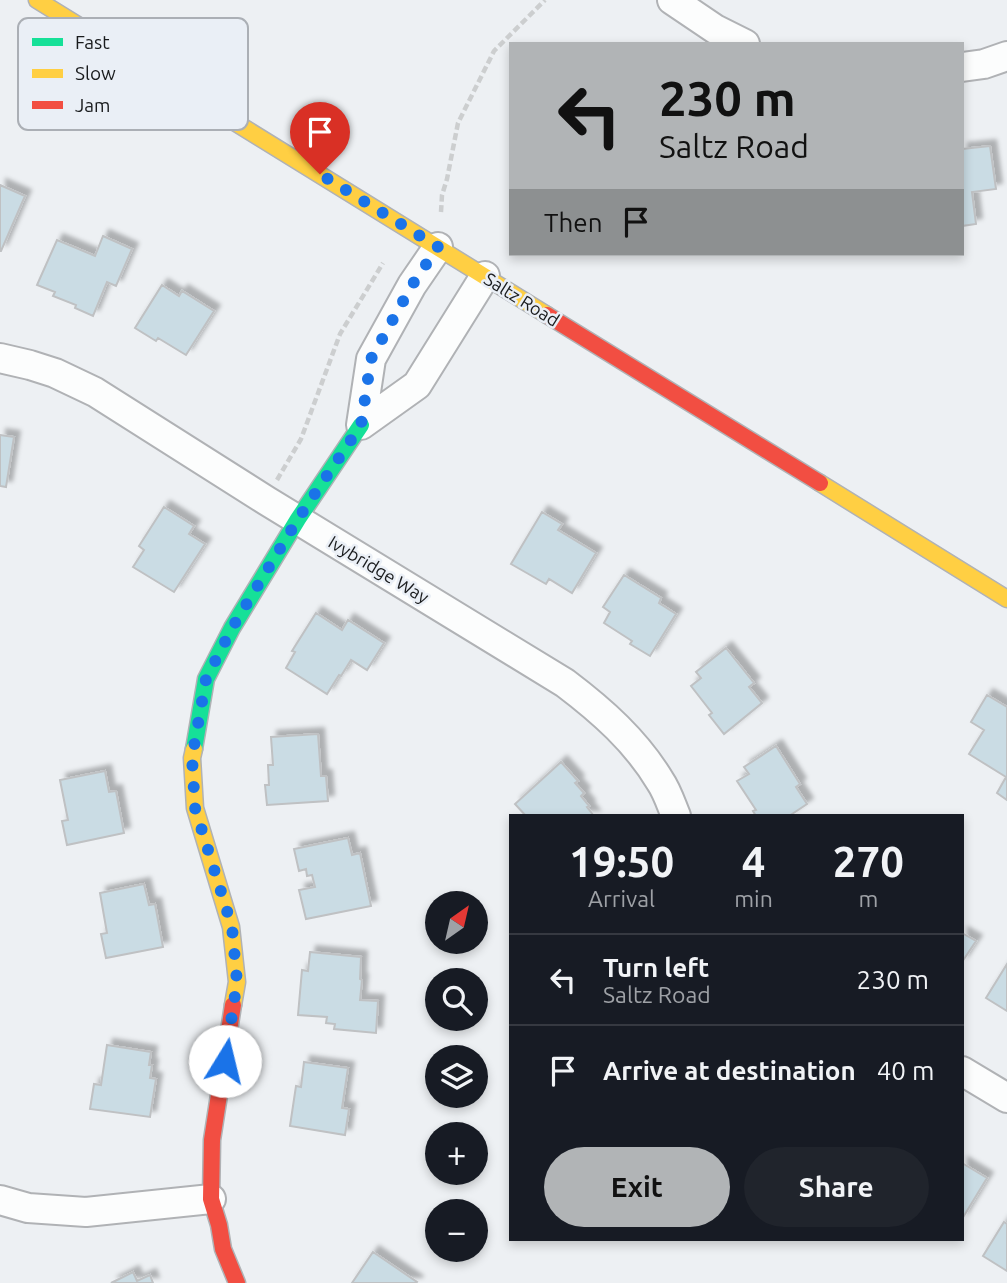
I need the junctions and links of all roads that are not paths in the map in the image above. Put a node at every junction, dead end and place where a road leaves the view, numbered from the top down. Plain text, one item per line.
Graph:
1 (37, 0) edge
2 (673, 0) edge
3 (66, 18) edge
4 (741, 42) edge
5 (1007, 56) edge
6 (964, 67) edge
7 (248, 130) edge
8 (438, 247) junction
9 (485, 276) junction
10 (0, 358) edge
11 (361, 425) junction
12 (298, 519) junction
13 (1007, 599) edge
14 (675, 814) edge
15 (964, 1072) edge
16 (1007, 1098) edge
17 (211, 1199) junction
18 (0, 1200) edge
19 (237, 1283) edge

1 - 3 street, Saltz Road
2 - 4 street
5 - 6 street
7 - 8 street, Saltz Road
8 - 9 street, Saltz Road
8 - 11 street
9 - 11 street
9 - 13 street, Saltz Road
10 - 12 street, Ivybridge Way
11 - 12 street
12 - 14 street, Ivybridge Way
12 - 17 street
15 - 16 street
17 - 18 street
17 - 19 street

